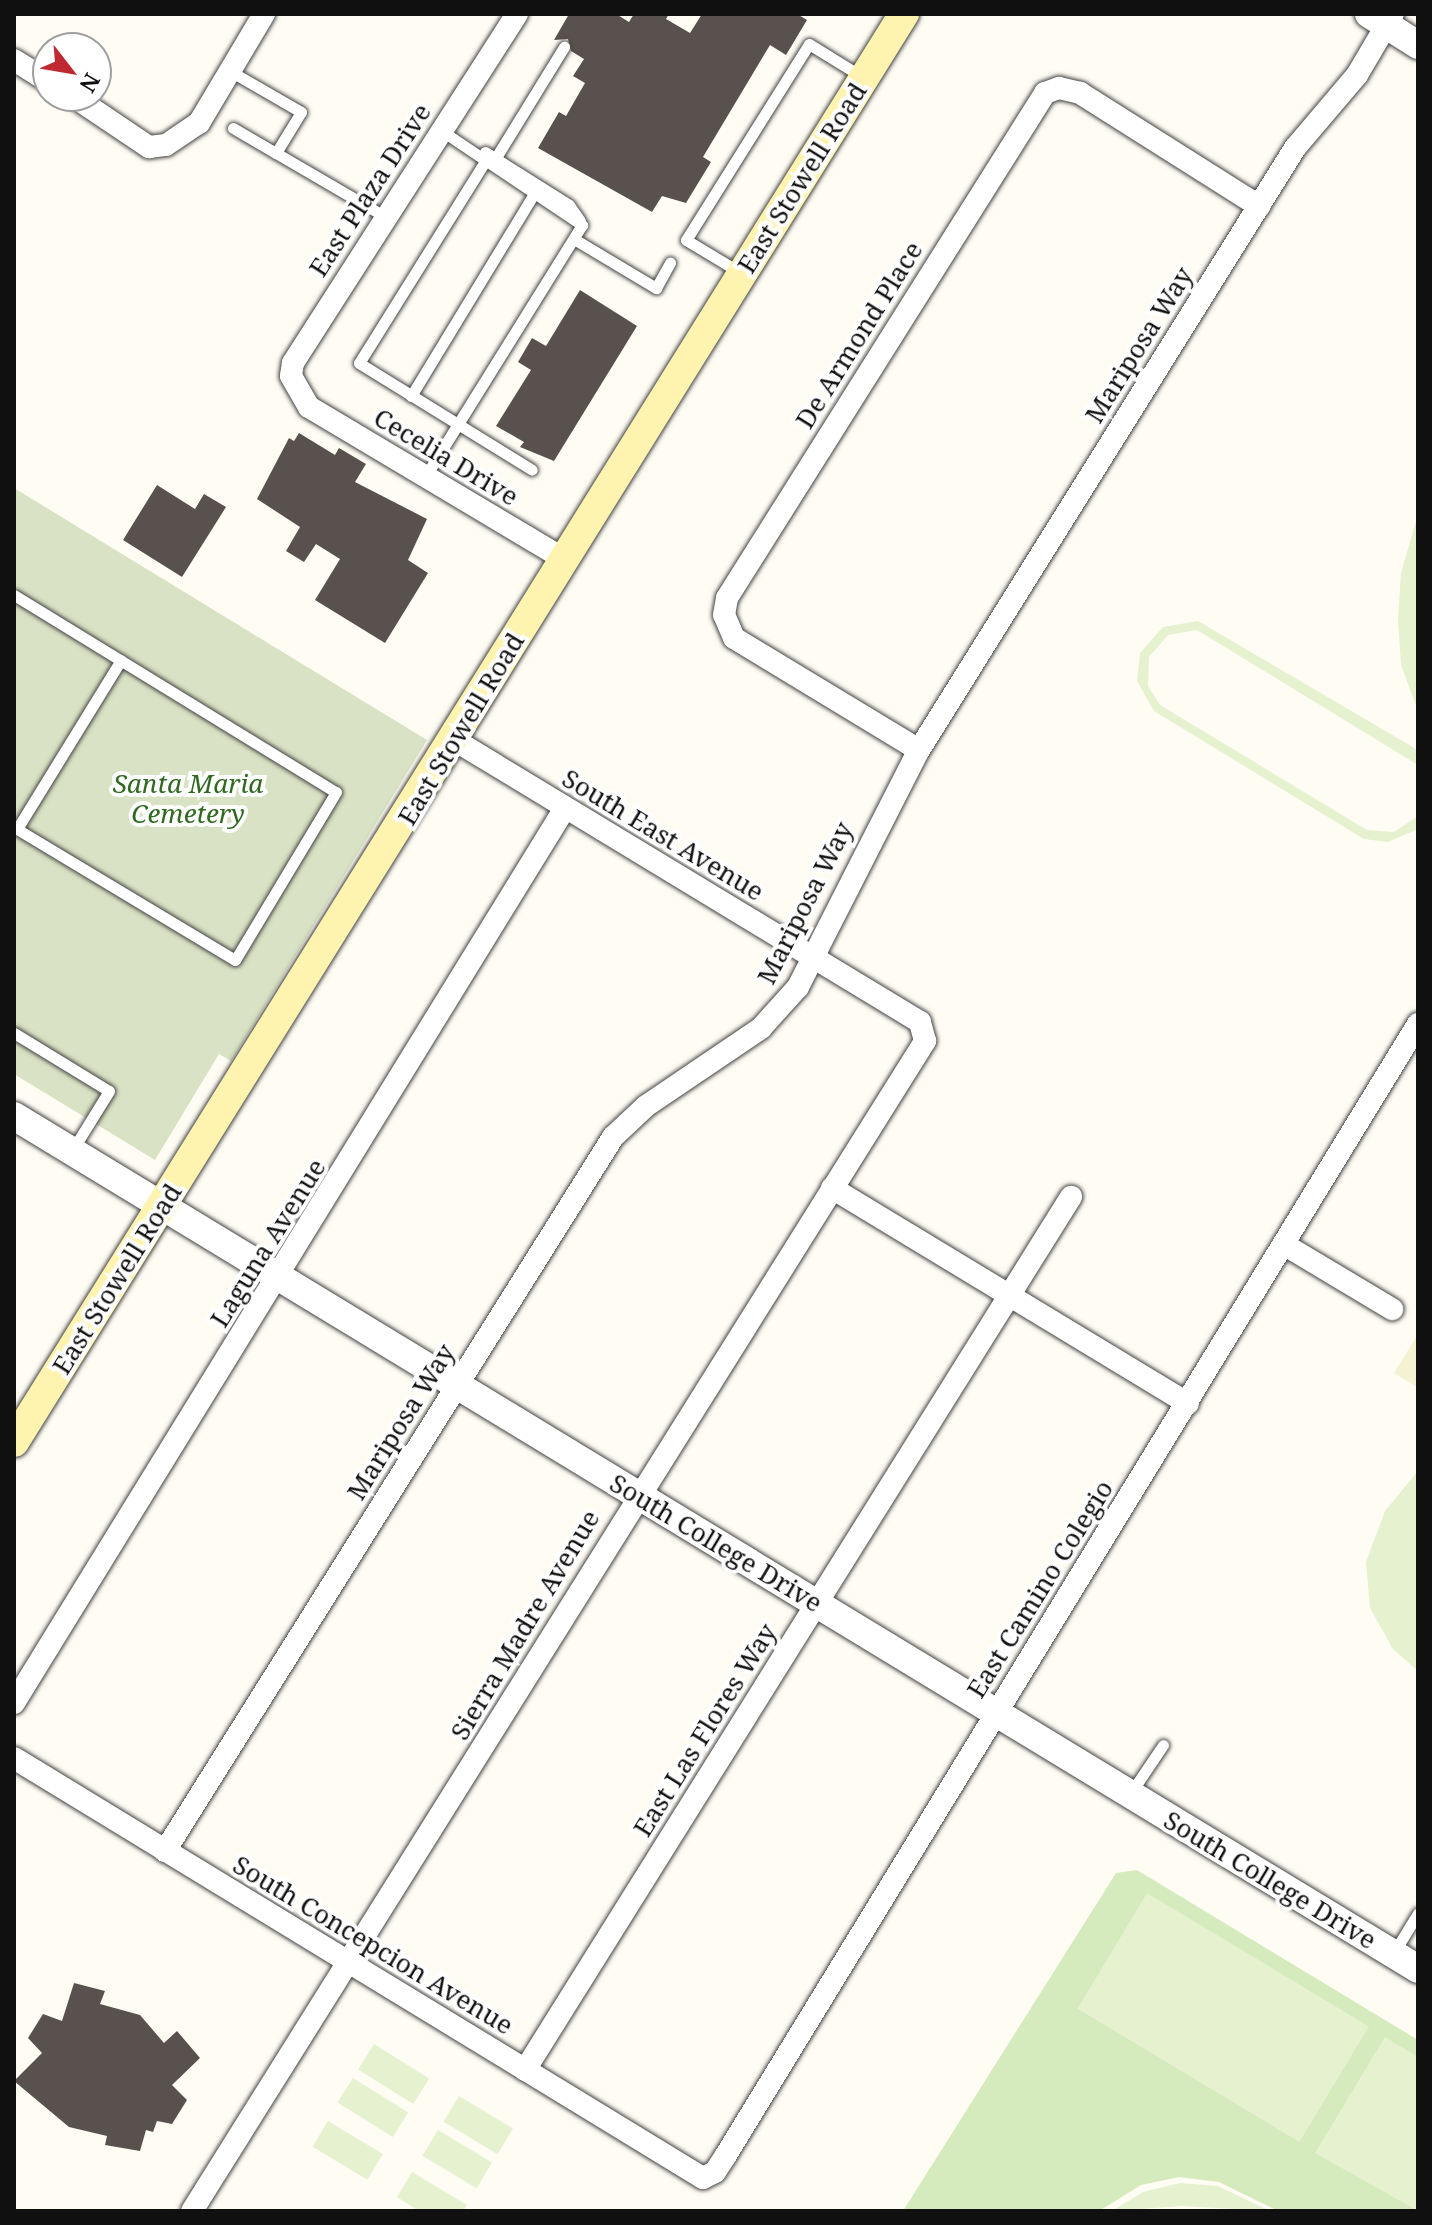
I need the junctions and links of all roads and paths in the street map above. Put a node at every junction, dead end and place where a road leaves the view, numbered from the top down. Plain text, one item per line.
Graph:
1 (264, 14) edge
2 (517, 14) edge
3 (904, 14) edge
4 (1388, 17) edge
5 (1418, 24) edge
6 (1418, 45) edge
7 (564, 47) dead end
8 (14, 60) edge
9 (32, 71) edge
10 (230, 71) junction
11 (864, 78) junction
12 (97, 112) edge
13 (233, 128) dead end
14 (442, 131) junction
15 (276, 153) junction
16 (486, 157) junction
17 (534, 194) junction
18 (1259, 206) junction
19 (386, 217) junction
20 (582, 225) junction
21 (574, 239) junction
22 (670, 263) dead end
23 (742, 274) junction
24 (411, 396) junction
25 (303, 400) joint
26 (457, 426) junction
27 (532, 470) dead end
28 (425, 477) junction
29 (564, 559) junction
30 (14, 595) edge
31 (121, 660) junction
32 (456, 741) junction
33 (919, 750) junction
34 (565, 808) junction
35 (16, 828) edge
36 (814, 958) junction
37 (1418, 1024) edge
38 (923, 1027) joint
39 (14, 1033) edge
40 (14, 1116) edge
41 (72, 1152) junction
42 (832, 1188) junction
43 (1071, 1197) dead end
44 (163, 1207) junction
45 (1285, 1245) junction
46 (280, 1278) junction
47 (1009, 1298) junction
48 (1392, 1309) dead end
49 (456, 1386) junction
50 (1188, 1404) junction
51 (14, 1442) edge
52 (637, 1496) junction
53 (817, 1605) junction
54 (14, 1703) edge
55 (995, 1713) junction
56 (1163, 1745) dead end
57 (14, 1758) edge
58 (1129, 1795) junction
59 (165, 1851) junction
60 (1418, 1913) edge
61 (1393, 1954) junction
62 (350, 1965) junction
63 (1418, 1969) edge
64 (525, 2070) junction
65 (703, 2178) joint
66 (192, 2211) edge

1 - 10 street
2 - 14 street, East Plaza Drive
3 - 11 main road, East Stowell Road
4 - 5 street
4 - 6 street
4 - 18 street, Mariposa Way
7 - 16 lane
8 - 9 street
10 - 12 street
10 - 15 lane
11 - 23 main road, East Stowell Road
11 - 23 lane
13 - 15 lane
14 - 16 lane
14 - 19 street, East Plaza Drive
15 - 19 lane
16 - 17 lane
16 - 20 lane
16 - 24 lane
17 - 20 lane
17 - 24 lane
18 - 33 street, Mariposa Way
18 - 33 street, De Armond Place
19 - 25 street, East Plaza Drive
20 - 21 lane
21 - 22 lane
21 - 26 lane
23 - 29 main road, East Stowell Road
24 - 26 lane
25 - 28 street, Cecelia Drive
26 - 27 lane
26 - 28 lane
28 - 29 street, Cecelia Drive
29 - 32 main road, East Stowell Road
30 - 31 lane
31 - 35 lane
31 - 35 lane
32 - 34 street, South East Avenue
32 - 44 main road, East Stowell Road
33 - 36 street, Mariposa Way
34 - 36 street, South East Avenue
34 - 46 street, Laguna Avenue
36 - 38 street, South East Avenue
36 - 49 street, Mariposa Way
37 - 45 street, East Camino Colegio
38 - 42 street, Sierra Madre Avenue
39 - 41 lane
40 - 41 street, South College Drive
41 - 44 street, South College Drive
42 - 47 street
42 - 52 street, Sierra Madre Avenue
43 - 47 street, East Las Flores Way
44 - 46 street, South College Drive
44 - 51 main road, East Stowell Road
45 - 48 street
45 - 50 street, East Camino Colegio
46 - 49 street, South College Drive
46 - 54 street, Laguna Avenue
47 - 50 street
47 - 53 street, East Las Flores Way
49 - 52 street, South College Drive
49 - 59 street, Mariposa Way
50 - 55 street, East Camino Colegio
52 - 53 street, South College Drive
52 - 62 street, Sierra Madre Avenue
53 - 55 street, South College Drive
53 - 64 street, East Las Flores Way
55 - 58 street, South College Drive
55 - 65 street, East Camino Colegio
56 - 58 lane
57 - 59 street, South Concepcion Avenue
58 - 61 street, South College Drive
59 - 62 street, South Concepcion Avenue
60 - 61 lane
61 - 63 street, South College Drive
62 - 64 street, South Concepcion Avenue
62 - 66 street, Sierra Madre Avenue
64 - 65 street, South Concepcion Avenue

